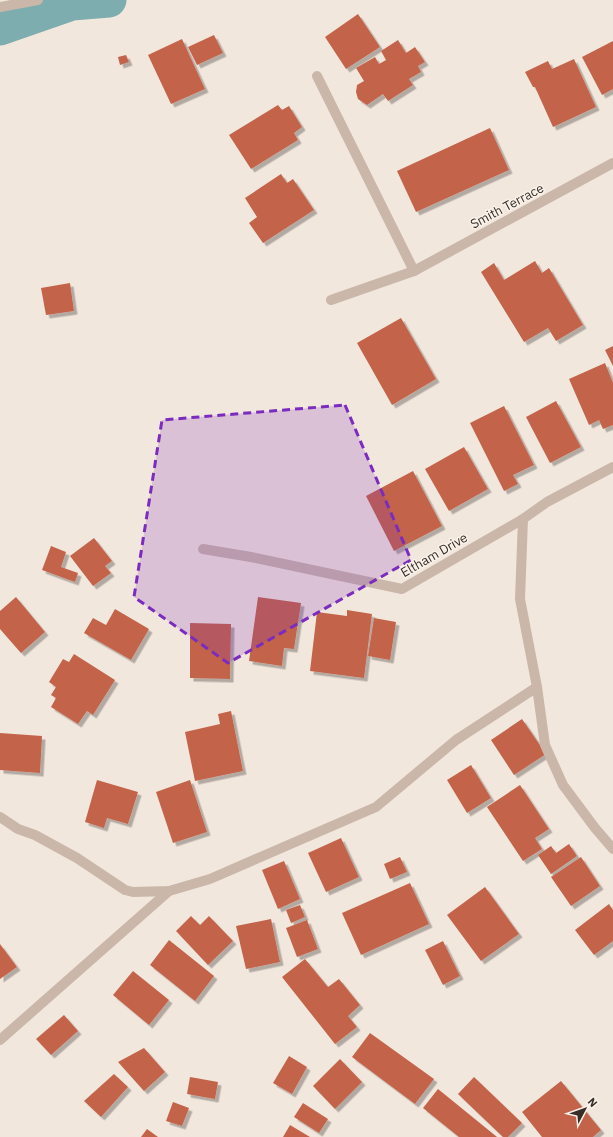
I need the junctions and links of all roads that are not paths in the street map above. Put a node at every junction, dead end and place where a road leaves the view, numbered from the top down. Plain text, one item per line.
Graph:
1 (38, 0) edge
2 (0, 6) edge
3 (317, 76) dead end
4 (613, 163) edge
5 (414, 271) junction
6 (331, 300) dead end
7 (613, 467) edge
8 (523, 519) junction
9 (203, 549) dead end
10 (537, 687) junction
11 (0, 817) edge
12 (613, 849) edge
13 (169, 891) junction
14 (0, 1040) edge

1 - 2 street
3 - 5 street
4 - 5 street, Smith Terrace
5 - 6 street, Smith Terrace
7 - 8 street, Eltham Drive
8 - 9 street, Eltham Drive
8 - 10 street
10 - 12 street
10 - 13 street
11 - 13 street
13 - 14 street

